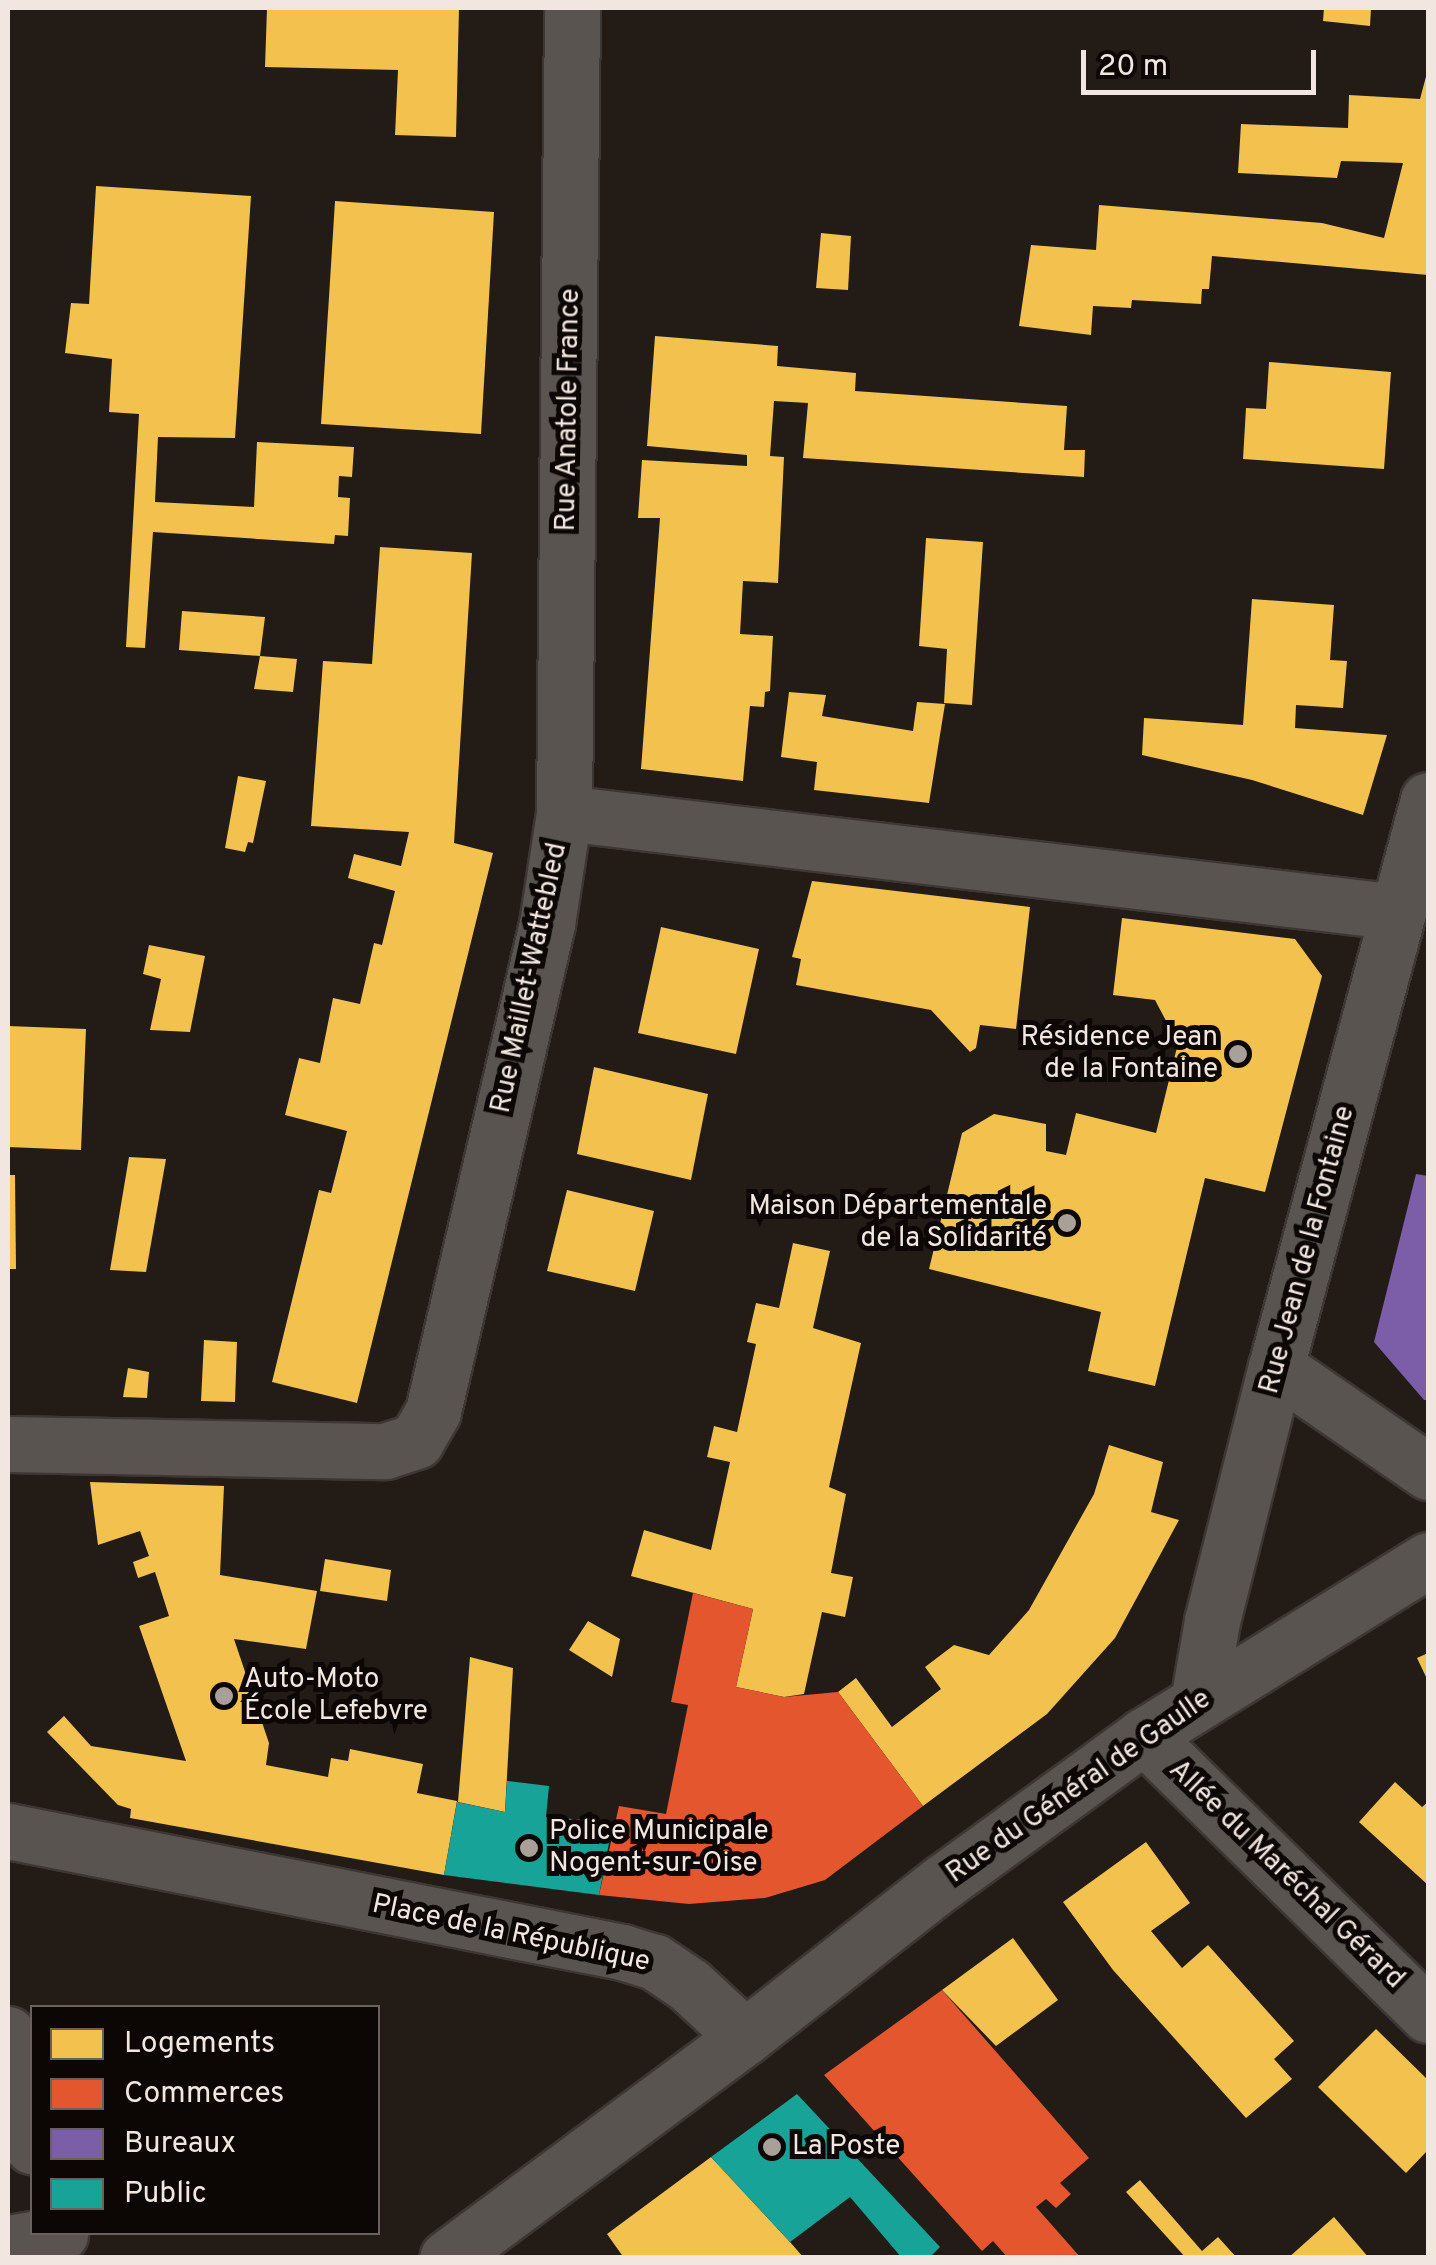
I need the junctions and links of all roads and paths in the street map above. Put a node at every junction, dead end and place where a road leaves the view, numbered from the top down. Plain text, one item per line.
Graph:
1 (572, 8) edge
2 (1428, 800) edge
3 (564, 813) junction
4 (1398, 912) junction
5 (1276, 1367) junction
6 (8, 1444) edge
7 (1428, 1472) edge
8 (1428, 1560) edge
9 (1198, 1702) junction
10 (1144, 1736) junction
11 (8, 1831) edge
12 (1428, 2015) edge
13 (8, 2034) edge
14 (745, 2037) junction
15 (30, 2137) edge
16 (64, 2242) edge
17 (8, 2243) edge
18 (450, 2257) edge

1 - 3 street, Rue Anatole France
2 - 4 street, Rue Jean de la Fontaine
3 - 4 street, Rue Maillet-Wattebled
3 - 6 street, Rue Maillet-Wattebled
4 - 5 street, Rue Jean de la Fontaine
5 - 7 street
5 - 9 street, Rue Jean de la Fontaine
8 - 9 street, Rue du Général de Gaulle
9 - 10 street, Rue du Général de Gaulle
10 - 12 street, Allée du Maréchal Gérard
10 - 14 street, Rue du Général de Gaulle
11 - 14 street, Place de la République
13 - 15 street
14 - 18 street
16 - 17 street

